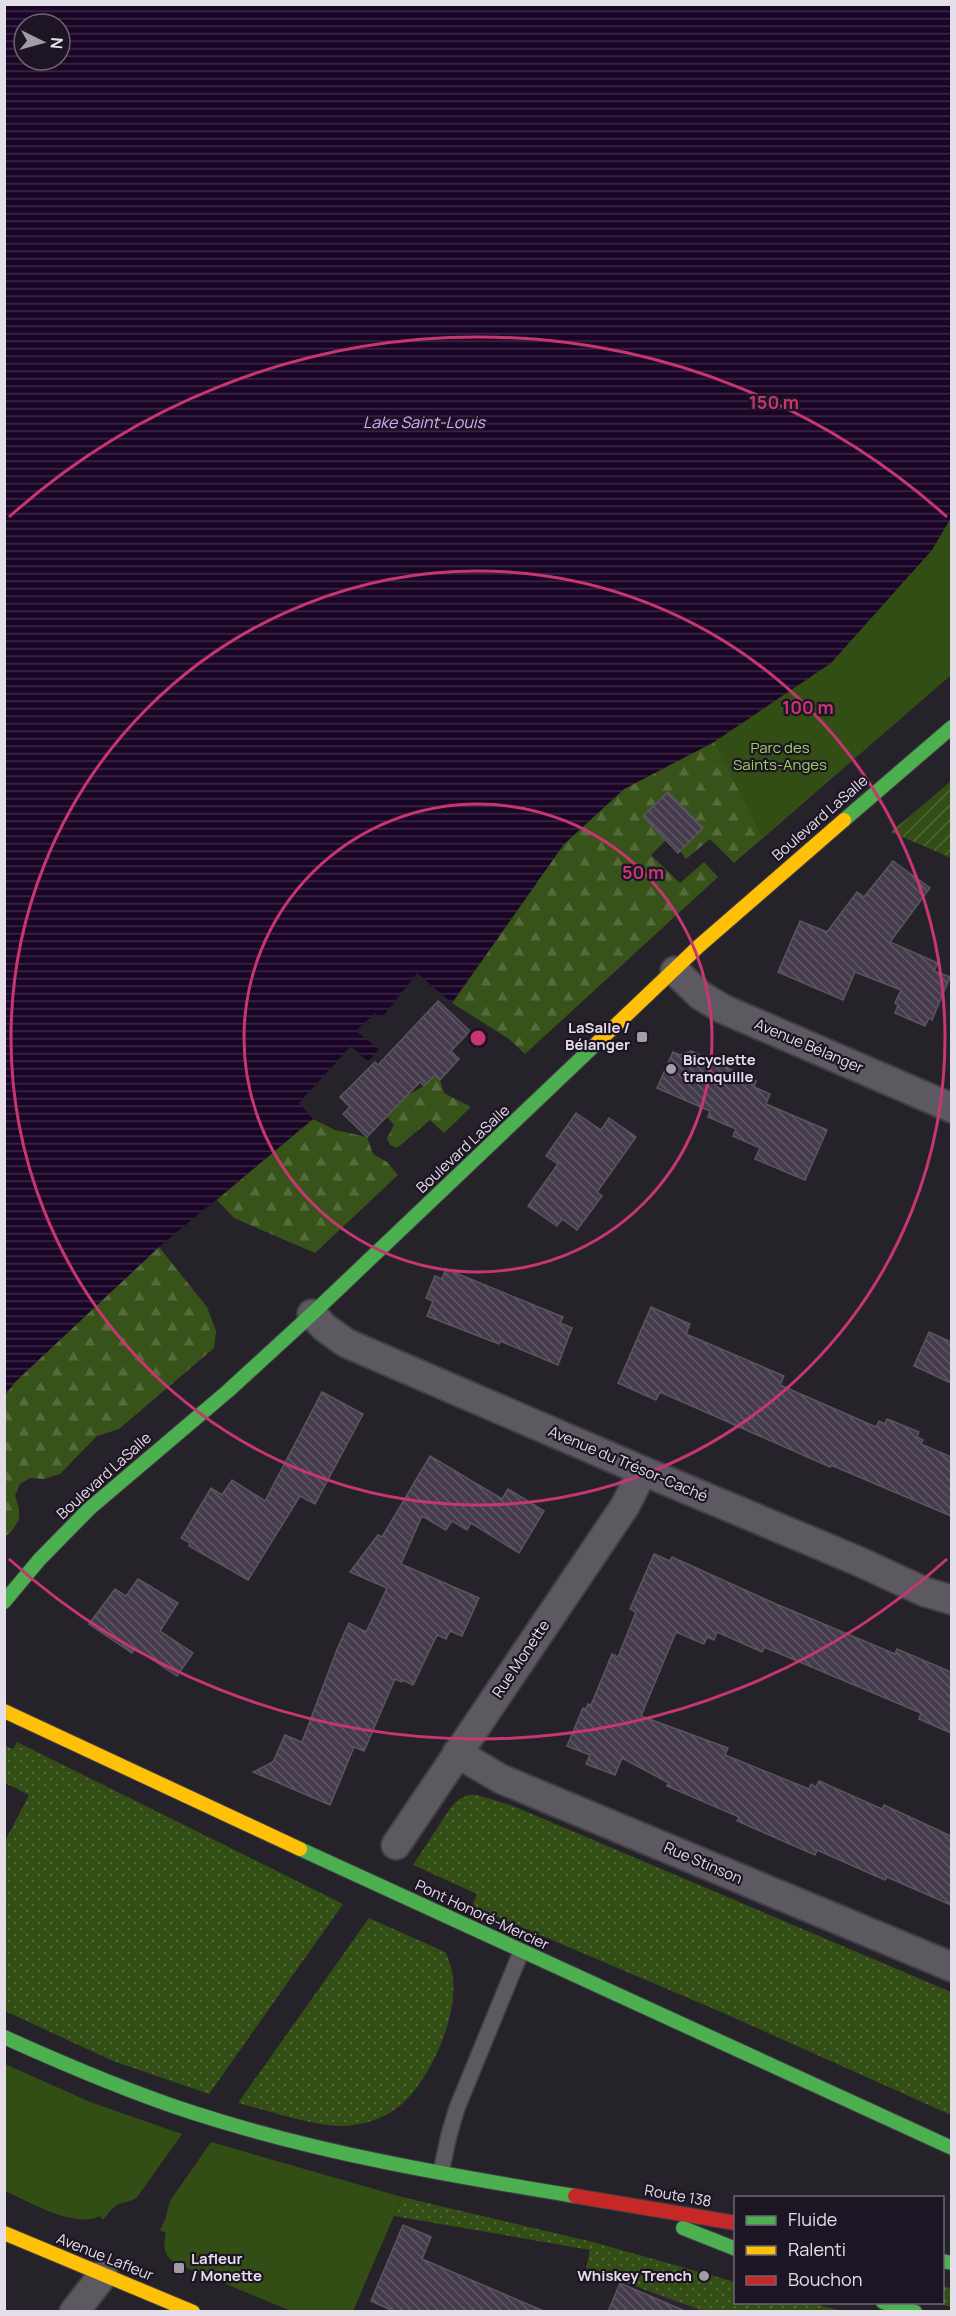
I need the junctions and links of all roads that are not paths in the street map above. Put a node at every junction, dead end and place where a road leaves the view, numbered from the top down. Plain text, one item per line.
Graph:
1 (951, 727) edge
2 (675, 971) junction
3 (951, 1108) edge
4 (312, 1314) junction
5 (643, 1471) junction
6 (951, 1600) edge
7 (4, 1602) edge
8 (4, 1711) edge
9 (457, 1753) junction
10 (396, 1845) dead end
11 (521, 1952) junction
12 (951, 1966) edge
13 (4, 2037) edge
14 (950, 2147) edge
15 (441, 2172) junction
16 (614, 2201) junction
17 (734, 2223) edge
18 (4, 2233) edge
19 (734, 2248) edge
20 (103, 2275) junction
21 (889, 2304) edge
22 (74, 2312) edge
23 (193, 2312) edge
24 (915, 2312) edge

1 - 2 main road, Boulevard LaSalle
2 - 3 street, Avenue Bélanger
2 - 4 main road, Boulevard LaSalle
4 - 5 street, Avenue du Trésor-Caché
4 - 7 main road, Boulevard LaSalle
5 - 6 street, Avenue du Trésor-Caché
5 - 9 street, Rue Monette
8 - 11 main road, Pont Honoré-Mercier
9 - 10 street, Rue Monette
9 - 12 street, Rue Stinson
11 - 14 main road, Pont Honoré-Mercier
11 - 15 lane
13 - 15 main road
15 - 16 main road
16 - 17 main road, Route 138
16 - 19 main road
18 - 20 main road, Avenue Lafleur
20 - 22 street
20 - 23 main road, Avenue Lafleur
21 - 24 main road

